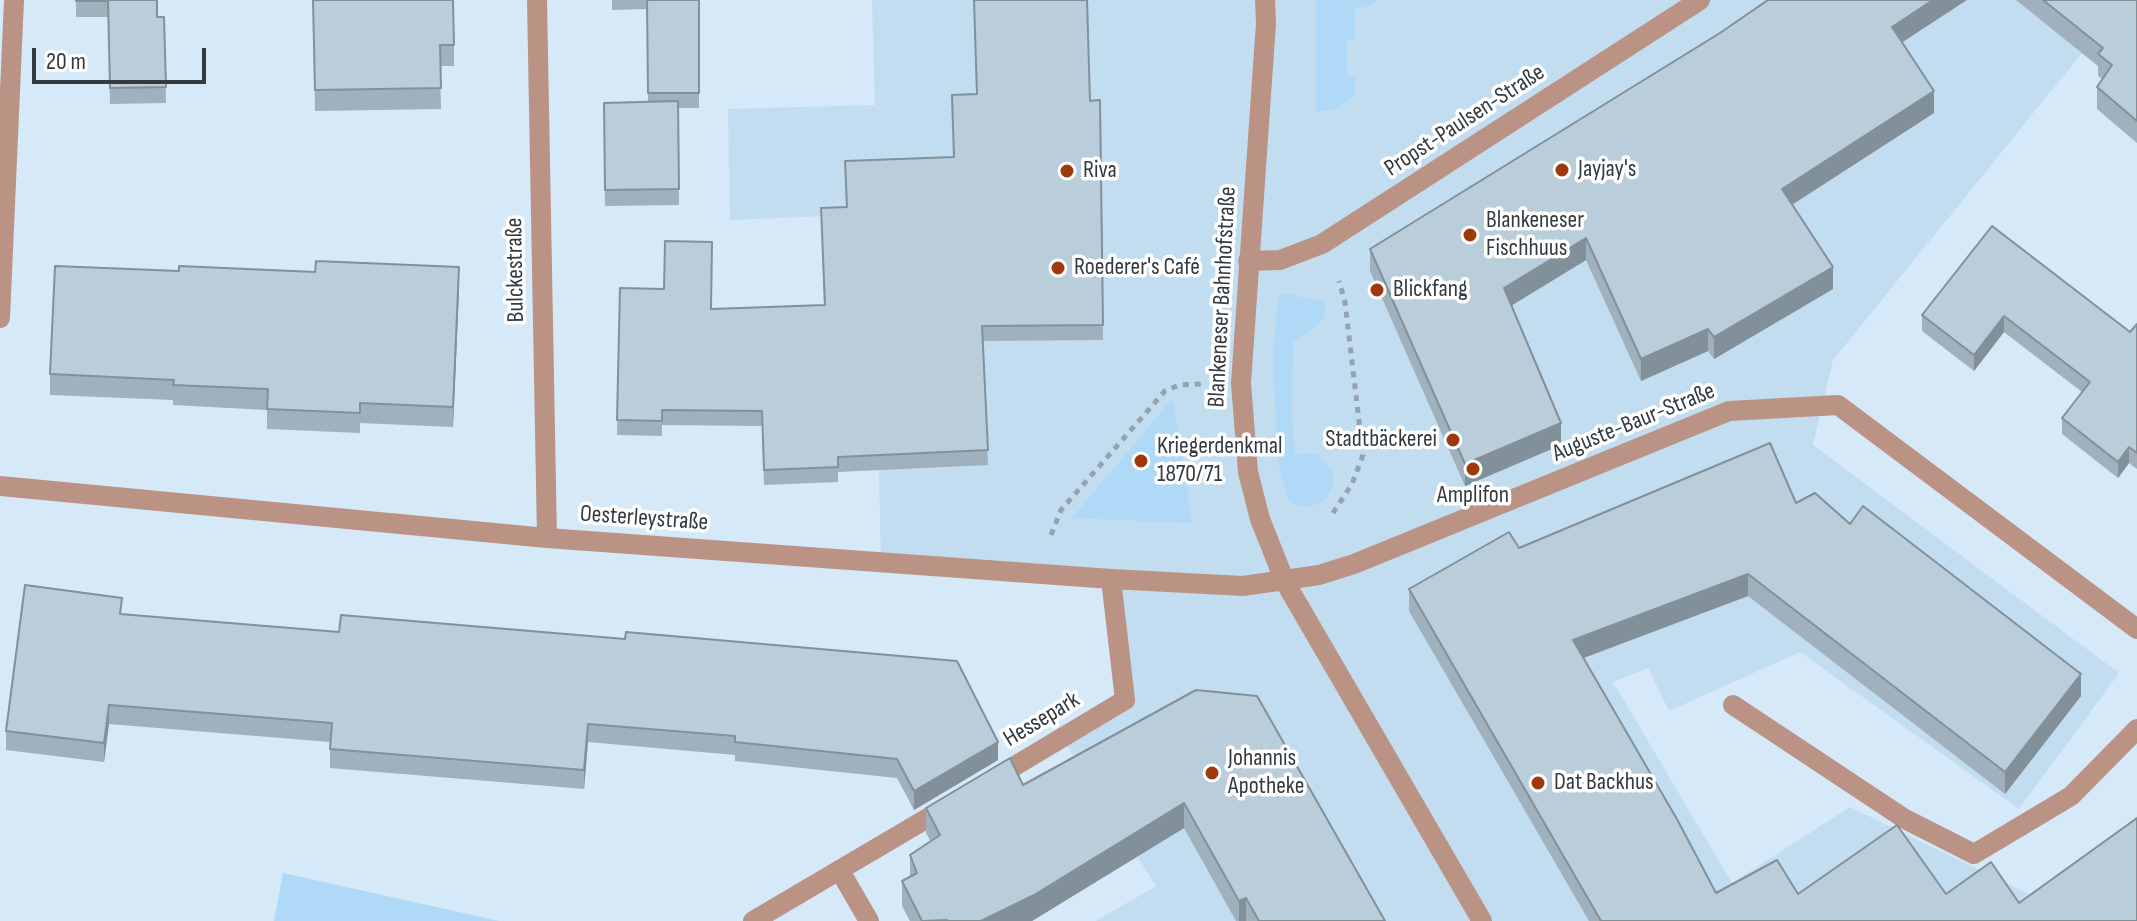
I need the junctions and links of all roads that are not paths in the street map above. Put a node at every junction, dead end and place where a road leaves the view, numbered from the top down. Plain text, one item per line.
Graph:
1 (14, 0) edge
2 (537, 0) edge
3 (1265, 0) edge
4 (1700, 0) edge
5 (1248, 261) junction
6 (0, 318) edge
7 (0, 486) edge
8 (547, 538) junction
9 (1111, 579) junction
10 (1285, 582) junction
11 (2137, 629) edge
12 (1733, 705) dead end
13 (2137, 729) edge
14 (840, 871) junction
15 (753, 921) edge
16 (869, 921) edge
17 (1482, 921) edge

1 - 6 street
2 - 8 street, Bulckestraße
3 - 5 street, Blankeneser Bahnhofstraße
4 - 5 street, Propst-Paulsen-Straße
5 - 10 street, Blankeneser Bahnhofstraße
7 - 8 street, Oesterleystraße
8 - 9 street, Oesterleystraße
9 - 10 street, Oesterleystraße
9 - 14 street, Hessepark
10 - 11 street, Auguste-Baur-Straße
10 - 17 street, Blankeneser Bahnhofstraße
12 - 13 street
14 - 15 street, Hessepark
14 - 16 street

